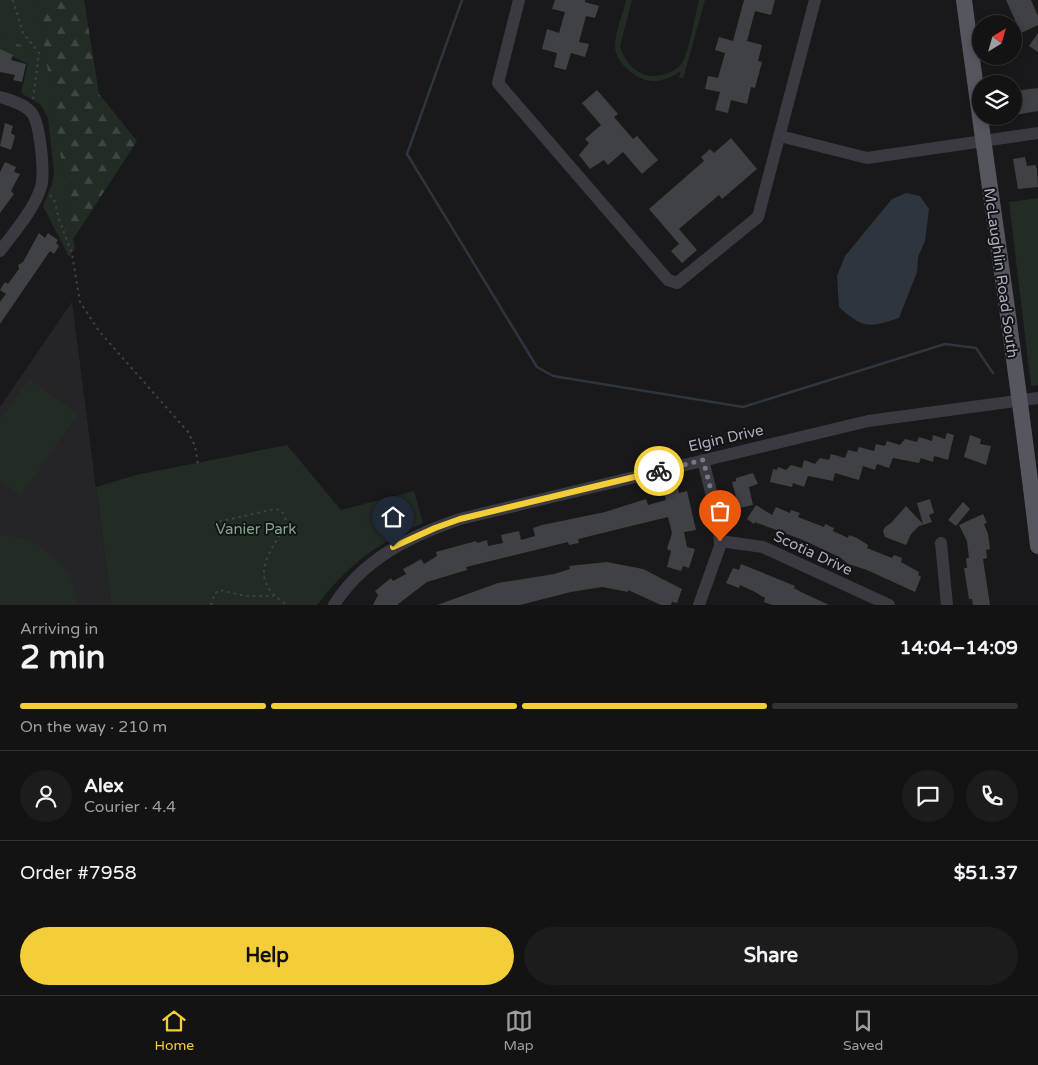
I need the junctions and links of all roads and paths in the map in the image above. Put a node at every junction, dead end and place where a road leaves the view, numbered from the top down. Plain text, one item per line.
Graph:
1 (13, 0) edge
2 (519, 0) edge
3 (815, 0) edge
4 (964, 0) edge
5 (0, 97) edge
6 (31, 112) junction
7 (1038, 133) edge
8 (780, 136) junction
9 (982, 140) junction
10 (42, 186) junction
11 (0, 251) edge
12 (1038, 398) edge
13 (1020, 400) junction
14 (703, 460) junction
15 (198, 465) dead end
16 (213, 523) dead end
17 (720, 541) junction
18 (942, 543) dead end
19 (1038, 546) edge
20 (274, 596) junction
21 (211, 605) edge
22 (288, 605) edge
23 (334, 605) edge
24 (699, 605) edge
25 (889, 605) edge
26 (947, 605) edge

1 - 6 path
2 - 8 street
3 - 8 street
4 - 9 main road, McLaughlin Road South
5 - 6 street
6 - 10 street
7 - 9 street
8 - 9 street
9 - 13 main road, McLaughlin Road South
10 - 11 street
10 - 15 path
12 - 13 street, Elgin Drive
13 - 14 street, Elgin Drive
13 - 19 main road, McLaughlin Road South
14 - 17 street
14 - 23 street, Elgin Drive
16 - 20 path
17 - 24 street
17 - 25 street, Scotia Drive
18 - 26 street
20 - 21 path
20 - 22 path

